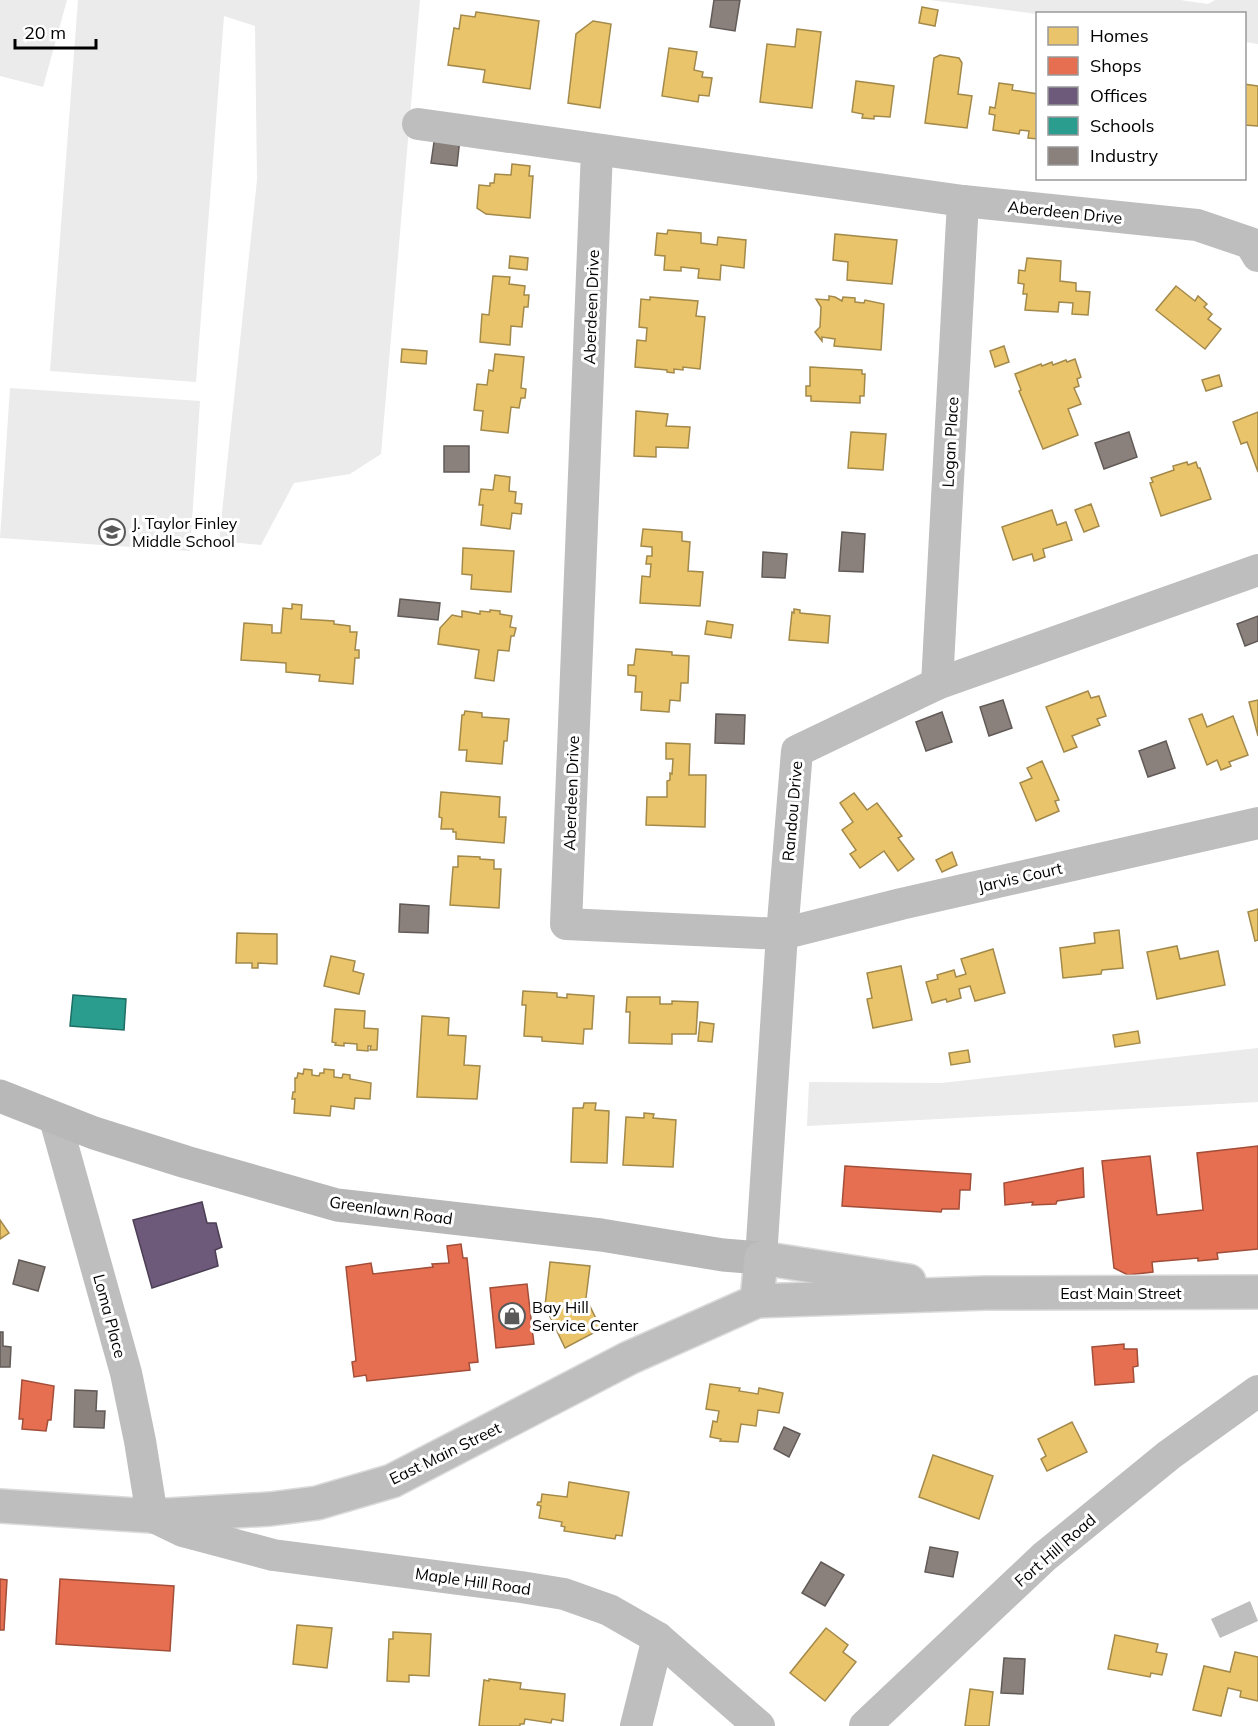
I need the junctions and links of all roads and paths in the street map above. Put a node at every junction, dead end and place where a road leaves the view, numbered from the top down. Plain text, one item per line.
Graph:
1 (418, 124) dead end
2 (597, 150) junction
3 (963, 201) junction
4 (1258, 256) edge
5 (1258, 570) edge
6 (937, 684) junction
7 (1258, 823) edge
8 (782, 934) junction
9 (0, 1096) edge
10 (55, 1119) junction
11 (761, 1258) junction
12 (1258, 1292) edge
13 (985, 1293) junction
14 (757, 1301) junction
15 (1258, 1391) edge
16 (0, 1506) edge
17 (152, 1516) junction
18 (658, 1638) junction
19 (636, 1726) edge
20 (759, 1726) edge
21 (865, 1726) edge

1 - 2 street
2 - 3 street, Aberdeen Drive
2 - 8 street, Aberdeen Drive
3 - 4 street, Aberdeen Drive
3 - 6 street, Logan Place
5 - 6 street, Randou Drive
6 - 8 street, Randou Drive
7 - 8 street, Jarvis Court
8 - 11 street, Randou Drive
9 - 10 main road, Greenlawn Road
10 - 11 main road, Greenlawn Road
10 - 17 street, Loma Place
11 - 13 main road, East Main Street
11 - 14 main road
12 - 13 main road, East Main Street
13 - 14 main road, East Main Street
14 - 17 main road, East Main Street
15 - 21 street, Fort Hill Road
16 - 17 main road, East Main Street
17 - 18 street, Maple Hill Road
18 - 19 street
18 - 20 street, Maple Hill Road

